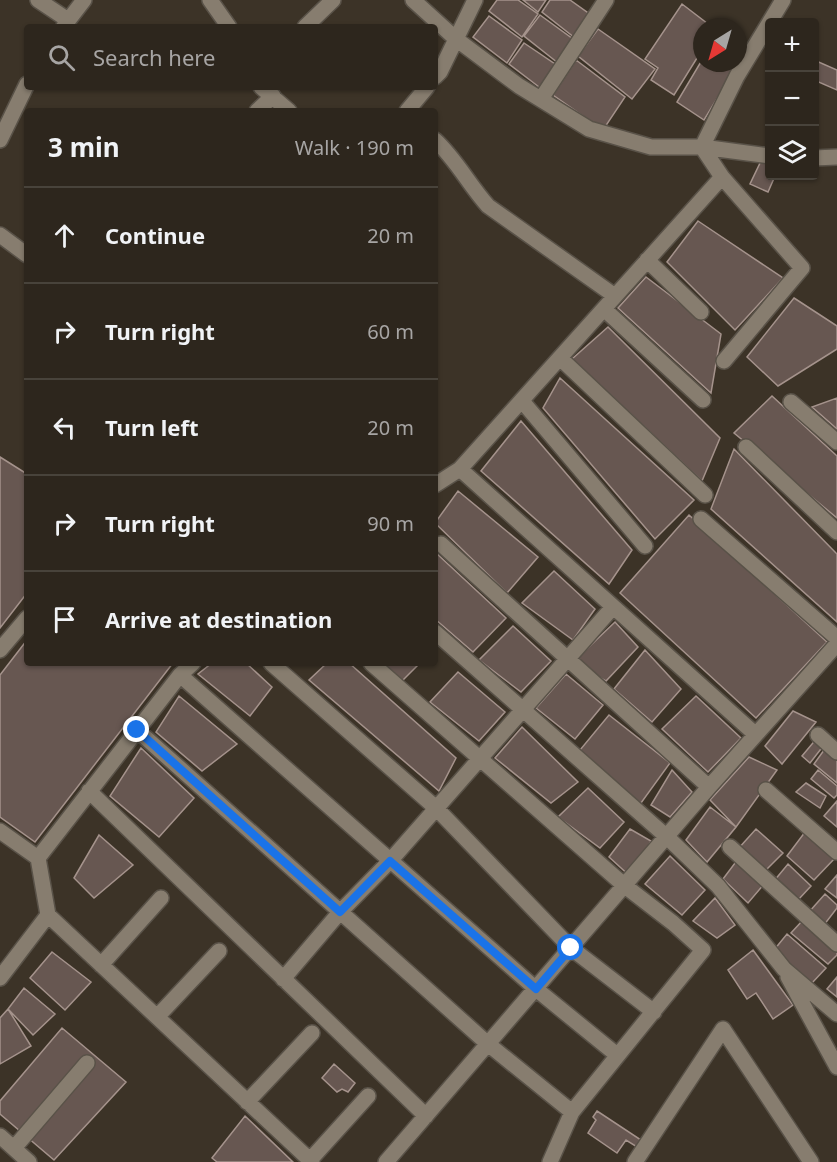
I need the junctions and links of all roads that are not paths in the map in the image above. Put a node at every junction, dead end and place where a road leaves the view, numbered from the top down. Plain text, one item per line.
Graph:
1 (39, 0) edge
2 (84, 0) edge
3 (210, 0) edge
4 (333, 0) edge
5 (413, 0) edge
6 (475, 0) edge
7 (606, 0) edge
8 (783, 0) edge
9 (66, 23) edge
10 (227, 24) edge
11 (308, 24) edge
12 (456, 39) junction
13 (438, 72) edge
14 (24, 90) edge
15 (424, 90) edge
16 (267, 92) edge
17 (541, 99) junction
18 (259, 108) edge
19 (286, 108) edge
20 (410, 108) edge
21 (0, 140) edge
22 (438, 143) edge
23 (702, 147) junction
24 (765, 155) edge
25 (835, 157) edge
26 (819, 158) edge
27 (722, 177) junction
28 (0, 235) edge
29 (24, 253) edge
30 (647, 260) junction
31 (615, 296) junction
32 (604, 309) junction
33 (700, 312) dead end
34 (560, 358) junction
35 (724, 361) dead end
36 (702, 400) dead end
37 (522, 401) junction
38 (791, 402) dead end
39 (837, 442) edge
40 (746, 447) dead end
41 (460, 469) junction
42 (438, 483) edge
43 (705, 495) dead end
44 (701, 519) dead end
45 (837, 532) edge
46 (441, 544) dead end
47 (645, 546) dead end
48 (613, 607) junction
49 (24, 622) edge
50 (438, 635) edge
51 (837, 638) edge
52 (837, 644) edge
53 (0, 650) edge
54 (567, 658) junction
55 (190, 666) edge
56 (275, 666) edge
57 (373, 666) edge
58 (180, 675) junction
59 (522, 709) junction
60 (137, 730) junction
61 (755, 734) junction
62 (818, 735) dead end
63 (837, 752) edge
64 (479, 758) junction
65 (709, 786) junction
66 (766, 790) dead end
67 (89, 791) junction
68 (436, 808) junction
69 (0, 831) edge
70 (667, 837) junction
71 (730, 847) dead end
72 (837, 852) edge
73 (38, 858) junction
74 (390, 861) junction
75 (625, 886) junction
76 (161, 898) dead end
77 (340, 912) junction
78 (48, 915) junction
79 (837, 944) edge
80 (571, 948) junction
81 (219, 951) dead end
82 (101, 965) junction
83 (784, 969) junction
84 (0, 978) edge
85 (283, 979) junction
86 (536, 989) junction
87 (654, 1012) junction
88 (837, 1014) edge
89 (157, 1017) junction
90 (312, 1033) dead end
91 (488, 1044) junction
92 (617, 1055) junction
93 (87, 1064) dead end
94 (837, 1067) edge
95 (368, 1096) dead end
96 (247, 1102) junction
97 (572, 1112) junction
98 (426, 1116) junction
99 (0, 1137) edge
100 (14, 1148) junction
101 (803, 1159) edge
102 (311, 1161) edge
103 (29, 1162) edge
104 (386, 1162) edge
105 (550, 1162) edge
106 (634, 1162) edge

1 - 9 street
2 - 9 street
3 - 10 street
4 - 11 street
5 - 12 street
6 - 12 street
7 - 17 street
8 - 23 street
12 - 13 street
12 - 17 street
14 - 21 street
15 - 20 street
16 - 18 street
16 - 19 street
17 - 23 street
22 - 31 street
23 - 24 street
23 - 27 street
25 - 26 street
27 - 30 street
27 - 35 street
28 - 29 street
30 - 31 street
30 - 33 street
31 - 32 street
32 - 34 street
32 - 36 street
34 - 37 street
34 - 43 street
37 - 41 street
37 - 47 street
38 - 39 street
40 - 45 street
41 - 42 street
41 - 48 street
44 - 51 street
46 - 54 street
48 - 54 street
48 - 61 street
49 - 53 street
50 - 59 street
52 - 61 street
54 - 59 street
54 - 65 street
55 - 58 street
56 - 68 street
57 - 64 street
58 - 60 street
58 - 74 street
59 - 64 street
59 - 70 street
60 - 67 street
60 - 77 street
61 - 65 street
62 - 63 street
64 - 68 street
64 - 75 street
65 - 70 street
66 - 72 street
67 - 73 street
67 - 85 street
68 - 74 street
68 - 80 street
69 - 73 street
70 - 75 street
70 - 83 street
71 - 79 street
73 - 78 street
74 - 77 street
74 - 86 street
75 - 80 street
75 - 87 street
76 - 82 street
77 - 85 street
77 - 91 street
78 - 82 street
78 - 84 street
80 - 86 street
80 - 87 street
81 - 89 street
82 - 89 street
83 - 88 street
83 - 94 street
85 - 98 street
86 - 91 street
86 - 92 street
87 - 92 street
89 - 96 street
90 - 96 street
91 - 97 street
91 - 98 street
92 - 97 street
93 - 100 street
95 - 102 street
96 - 102 street
97 - 105 street
98 - 104 street
99 - 100 street
100 - 103 street
101 - 106 street

